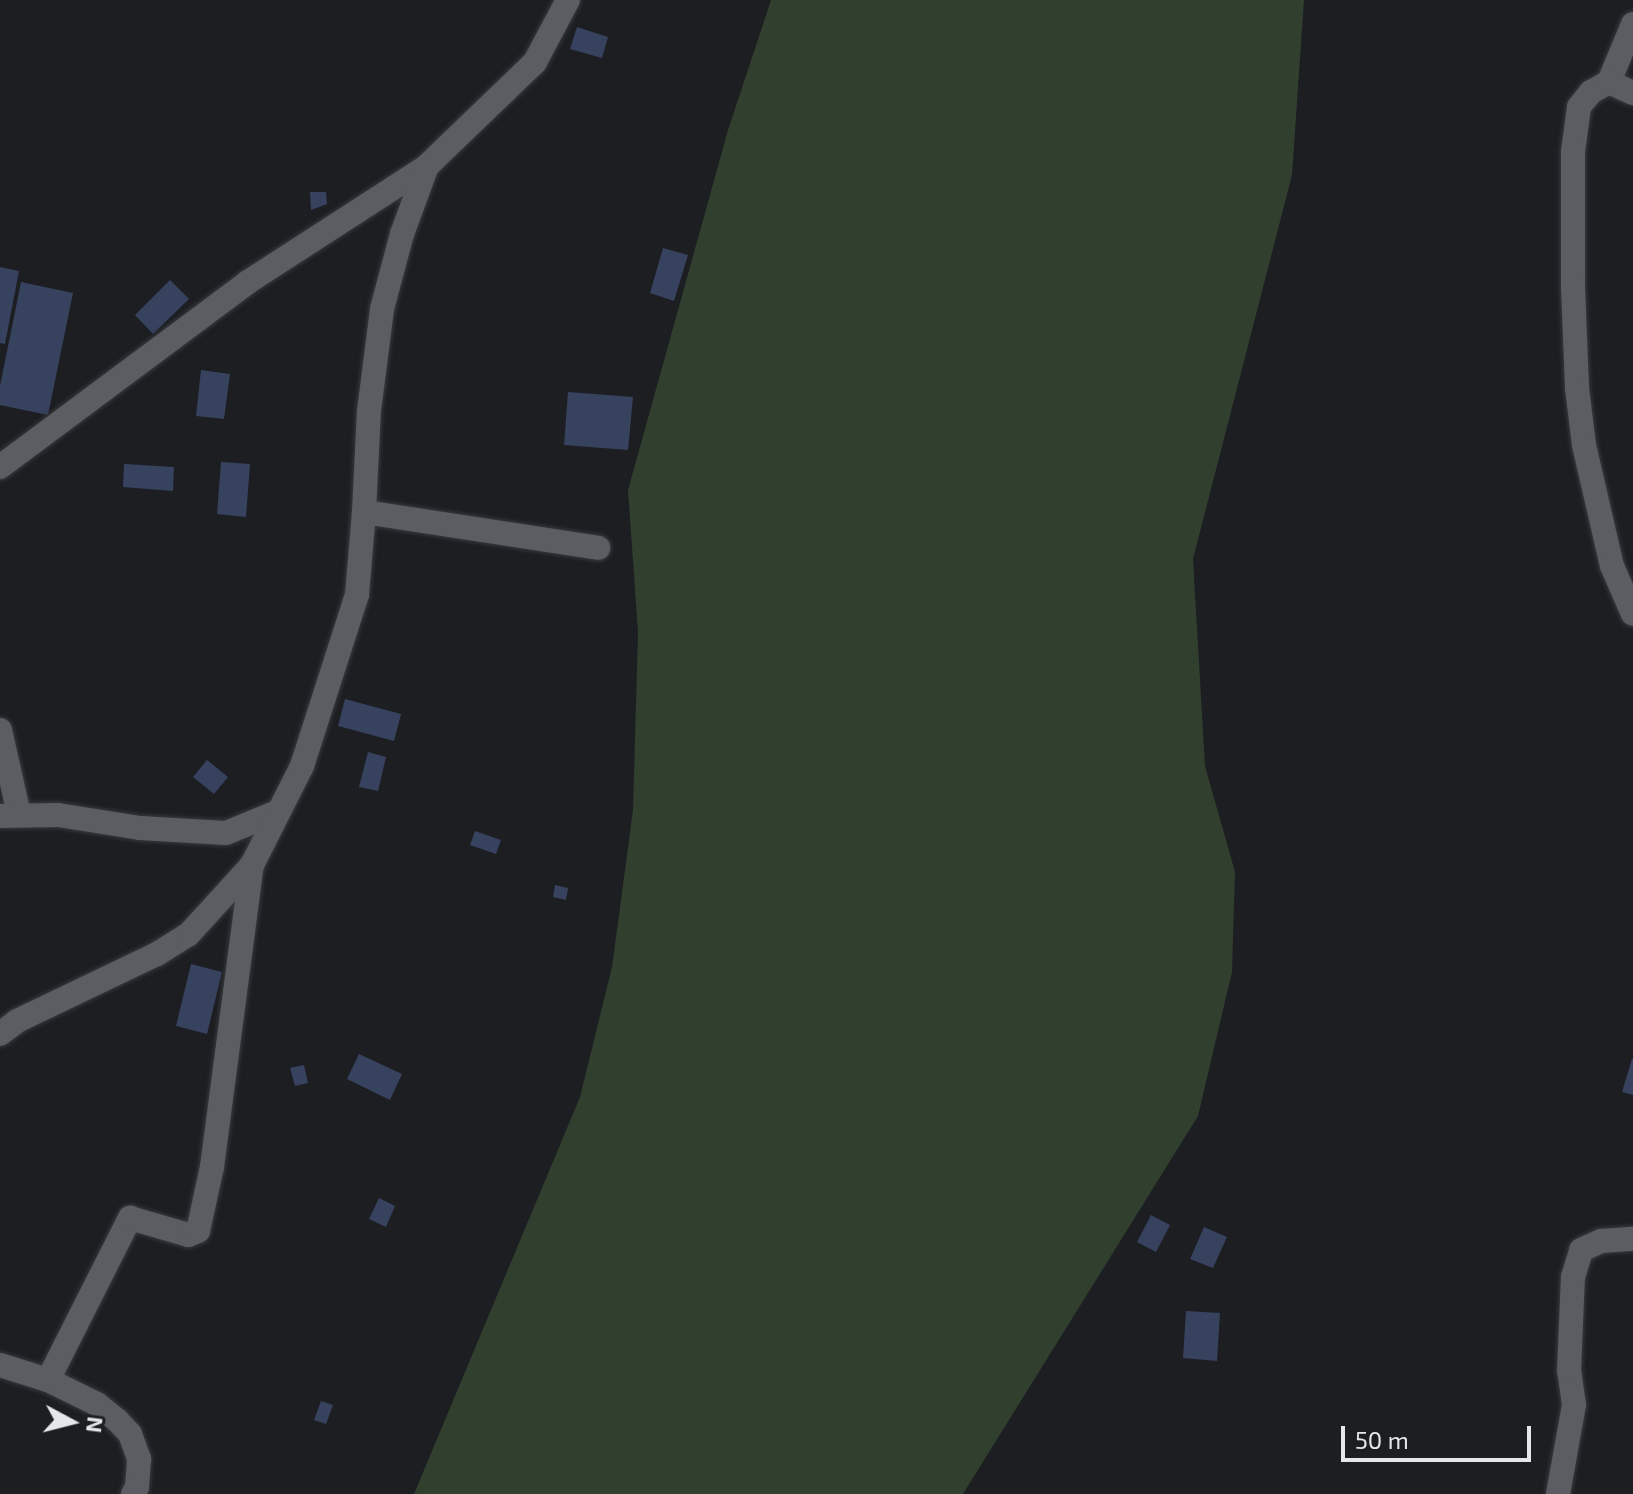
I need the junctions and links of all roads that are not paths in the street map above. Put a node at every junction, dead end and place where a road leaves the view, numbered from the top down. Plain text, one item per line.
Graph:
1 (568, 0) edge
2 (1633, 24) edge
3 (1609, 82) junction
4 (1633, 93) edge
5 (427, 166) junction
6 (0, 467) edge
7 (364, 512) junction
8 (598, 548) dead end
9 (1633, 611) edge
10 (0, 730) edge
11 (277, 812) junction
12 (10, 815) edge
13 (252, 865) junction
14 (0, 1034) edge
15 (1633, 1239) edge
16 (0, 1365) edge
17 (48, 1380) junction
18 (133, 1494) edge
19 (1558, 1494) edge

1 - 5 street
2 - 3 street
3 - 4 street
3 - 9 street
5 - 6 street
5 - 7 street
7 - 8 street
7 - 11 street
10 - 12 street
11 - 12 street
11 - 13 street
13 - 14 street
13 - 17 street
15 - 19 street
16 - 17 street
17 - 18 street

